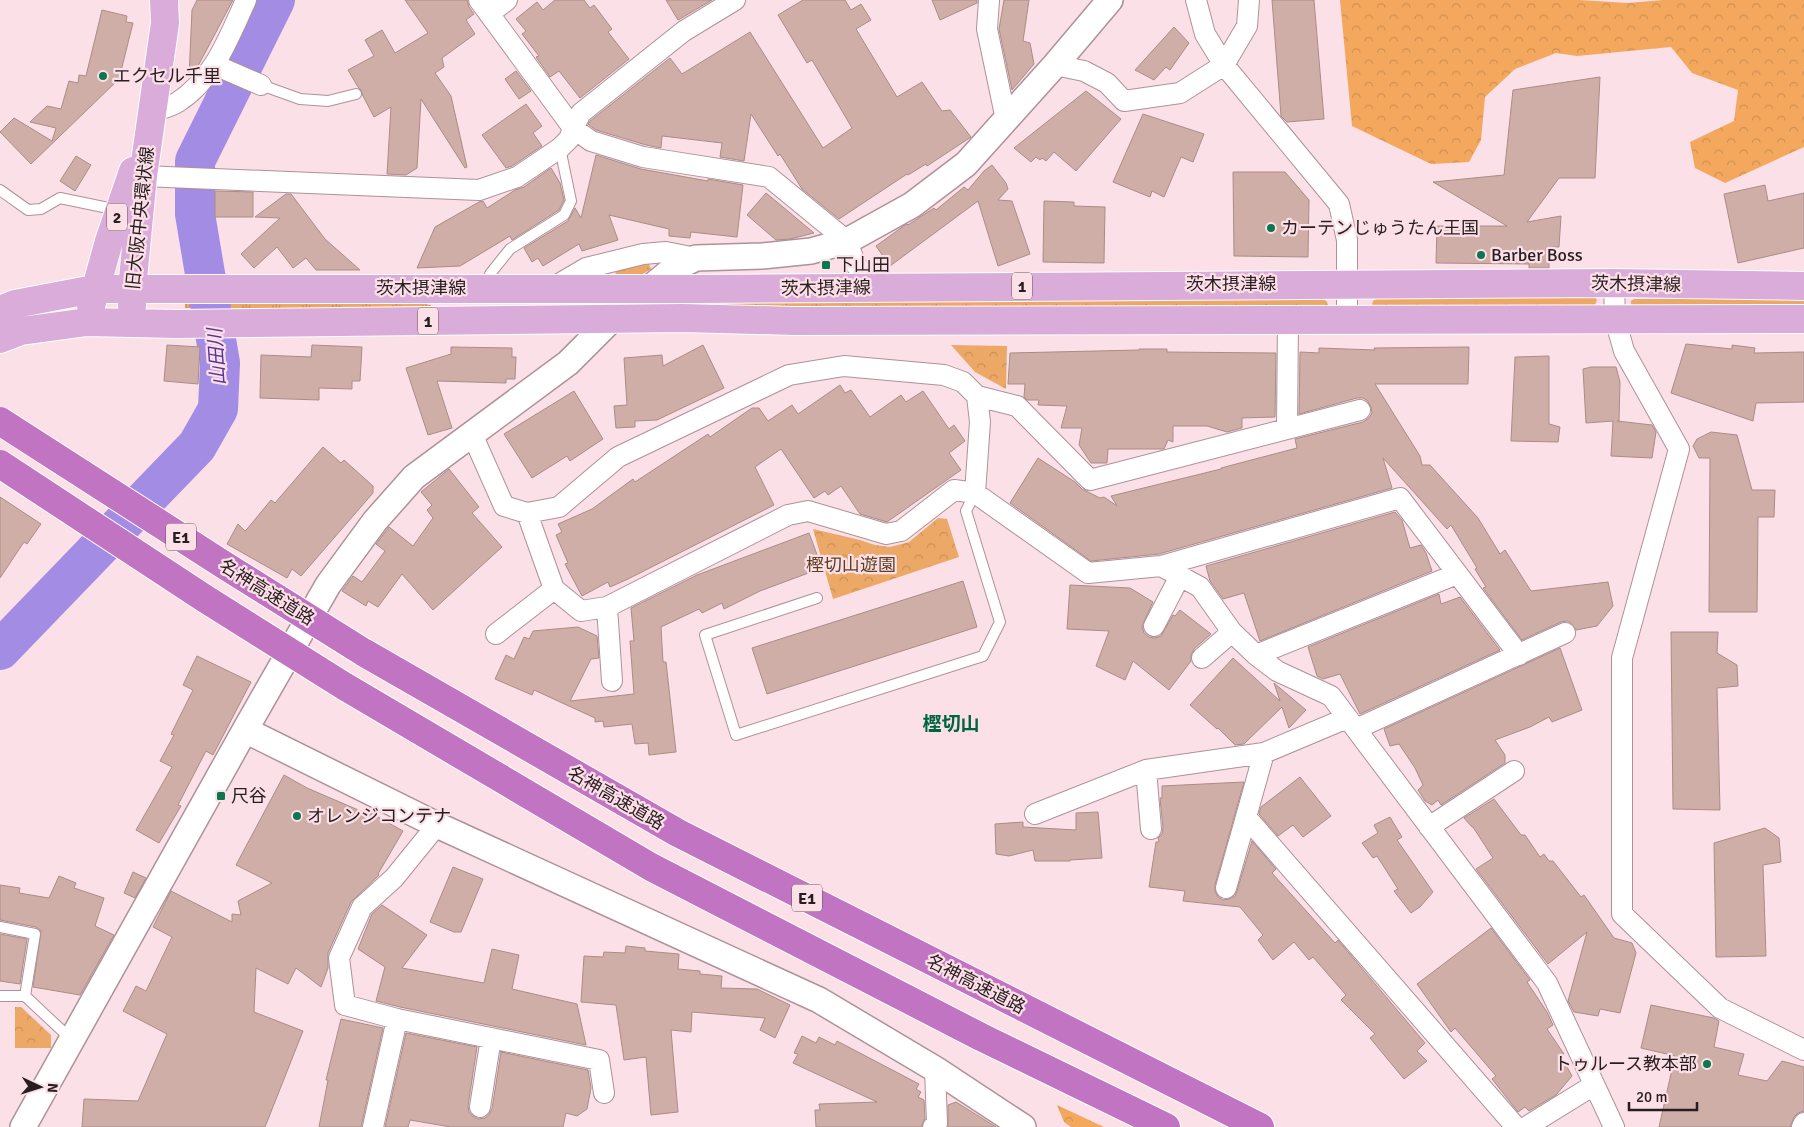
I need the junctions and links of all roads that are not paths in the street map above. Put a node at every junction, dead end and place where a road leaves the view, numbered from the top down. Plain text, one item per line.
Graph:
1 (164, 0) edge
2 (246, 0) edge
3 (507, 0) edge
4 (735, 0) edge
5 (989, 0) edge
6 (1110, 0) edge
7 (1196, 0) edge
8 (1248, 0) edge
9 (484, 7) edge
10 (215, 65) junction
11 (1055, 65) junction
12 (1224, 65) junction
13 (261, 85) joint
14 (356, 94) dead end
15 (152, 112) junction
16 (1006, 120) junction
17 (573, 128) junction
18 (560, 148) junction
19 (143, 176) junction
20 (0, 190) edge
21 (119, 210) junction
22 (847, 241) junction
23 (696, 258) junction
24 (490, 274) dead end
25 (1614, 283) junction
26 (1348, 284) junction
27 (1804, 286) edge
28 (552, 288) junction
29 (870, 288) junction
30 (94, 289) junction
31 (132, 289) junction
32 (648, 289) junction
33 (0, 310) edge
34 (613, 318) junction
35 (1347, 318) junction
36 (1288, 319) junction
37 (1615, 319) junction
38 (1804, 319) edge
39 (87, 322) junction
40 (132, 323) junction
41 (0, 339) edge
42 (977, 396) junction
43 (1360, 410) dead end
44 (0, 421) edge
45 (1287, 429) junction
46 (472, 434) junction
47 (0, 464) edge
48 (974, 493) junction
49 (527, 513) junction
50 (1161, 566) junction
51 (1457, 574) junction
52 (1180, 576) junction
53 (554, 589) junction
54 (817, 598) dead end
55 (607, 607) junction
56 (1154, 626) dead end
57 (1232, 632) junction
58 (1565, 632) dead end
59 (496, 634) dead end
60 (1256, 655) junction
61 (1518, 655) junction
62 (1202, 658) dead end
63 (612, 681) dead end
64 (1352, 724) junction
65 (245, 730) junction
66 (1264, 753) junction
67 (1146, 770) junction
68 (1514, 771) dead end
69 (1035, 814) dead end
70 (1247, 818) junction
71 (437, 825) junction
72 (1429, 827) junction
73 (1151, 829) dead end
74 (1226, 888) dead end
75 (0, 927) edge
76 (0, 996) edge
77 (25, 996) junction
78 (397, 1019) junction
79 (491, 1038) junction
80 (72, 1040) junction
81 (1804, 1050) edge
82 (935, 1069) junction
83 (1594, 1085) junction
84 (604, 1093) dead end
85 (480, 1108) dead end
86 (1804, 1123) edge
87 (23, 1127) edge
88 (373, 1127) edge
89 (933, 1127) edge
90 (1023, 1127) edge
91 (1166, 1127) edge
92 (1260, 1127) edge
93 (1516, 1127) edge
94 (1526, 1127) edge
95 (1614, 1127) edge
96 (1802, 1127) edge

1 - 15 main road, 旧大阪中央環状線 / 2
2 - 10 street
3 - 9 street
4 - 17 street
5 - 16 street
6 - 11 street
7 - 12 street
8 - 12 street
9 - 17 street
10 - 13 street
10 - 15 street
11 - 12 street
11 - 16 street
12 - 26 street
13 - 14 lane
15 - 19 main road, 旧大阪中央環状線 / 2
15 - 21 main road, 旧大阪中央環状線 / 2
16 - 22 street
17 - 18 street
17 - 22 street
18 - 19 street
18 - 24 lane
19 - 31 main road, 旧大阪中央環状線 / 2
20 - 21 lane
21 - 30 main road, 旧大阪中央環状線 / 2
22 - 23 street
22 - 29 street
23 - 28 street
23 - 32 street
25 - 26 main road, 茨木摂津線 / 1
25 - 27 main road, 茨木摂津線 / 1
25 - 37 street
26 - 29 main road, 茨木摂津線 / 1
26 - 35 street
28 - 31 main road, 茨木摂津線 / 1
28 - 32 main road, 茨木摂津線 / 1
29 - 32 main road, 茨木摂津線 / 1
30 - 31 main road, 茨木摂津線 / 1
30 - 33 main road, 茨木摂津線 / 1
30 - 39 main road, 旧大阪中央環状線 / 2
31 - 40 main road, 旧大阪中央環状線 / 2
32 - 34 street
34 - 36 main road, 茨木摂津線 / 1
34 - 40 main road, 茨木摂津線 / 1
34 - 46 street
35 - 36 main road, 茨木摂津線 / 1
35 - 37 main road, 茨木摂津線 / 1
36 - 45 street
37 - 38 main road, 茨木摂津線 / 1
37 - 81 street
39 - 40 main road, 茨木摂津線 / 1
39 - 41 main road, 茨木摂津線 / 1
42 - 45 street
42 - 48 street
42 - 49 street
43 - 45 street
44 - 92 highway, 名神高速道路 / E1, bridge
46 - 49 street
46 - 65 street
47 - 91 highway, E1, bridge
48 - 50 street
48 - 54 lane
48 - 55 street
49 - 53 street
50 - 51 street
50 - 52 street
51 - 60 street
51 - 61 street
52 - 56 street
52 - 57 street
53 - 55 street
53 - 59 street
55 - 63 street
57 - 60 street
57 - 62 street
58 - 61 street
60 - 64 street
61 - 64 street
64 - 66 street
64 - 72 street
65 - 71 street
65 - 80 street
66 - 67 street
66 - 70 street
67 - 69 street
67 - 73 street
68 - 72 street
70 - 74 street
70 - 93 street
71 - 78 street
71 - 82 street
72 - 83 street
75 - 77 lane
76 - 77 lane
77 - 80 lane
78 - 79 street
78 - 88 street
79 - 84 street
79 - 85 street
80 - 87 street
82 - 89 street
82 - 90 street
83 - 94 street
83 - 95 street
86 - 96 street

